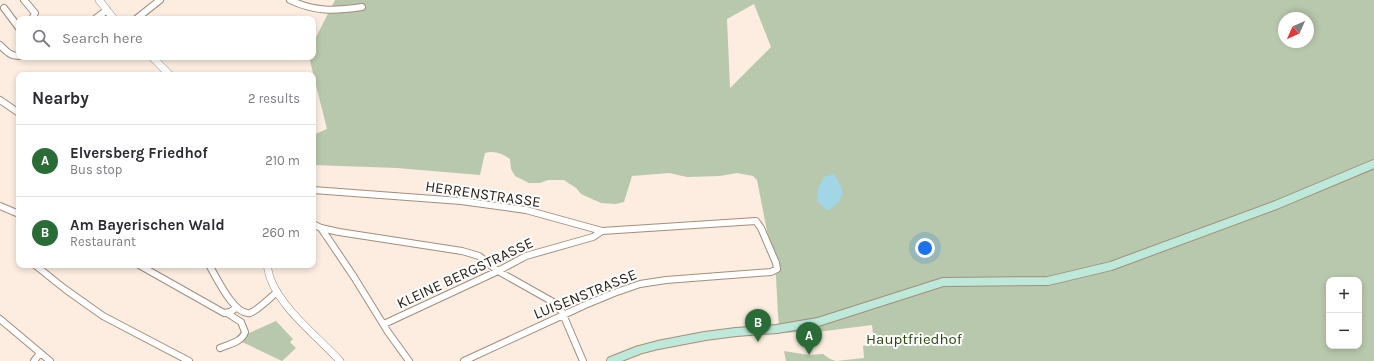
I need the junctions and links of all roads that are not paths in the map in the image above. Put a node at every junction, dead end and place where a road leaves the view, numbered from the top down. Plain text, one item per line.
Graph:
1 (24, 0) edge
2 (99, 0) edge
3 (160, 0) edge
4 (290, 0) edge
5 (362, 7) dead end
6 (4, 8) dead end
7 (107, 10) junction
8 (34, 16) edge
9 (99, 16) edge
10 (112, 16) edge
11 (140, 16) edge
12 (16, 24) edge
13 (0, 44) edge
14 (16, 56) edge
15 (155, 60) edge
16 (167, 72) edge
17 (0, 100) edge
18 (16, 111) edge
19 (1374, 164) edge
20 (316, 190) edge
21 (0, 206) edge
22 (16, 213) edge
23 (316, 226) edge
24 (321, 228) junction
25 (602, 231) junction
26 (39, 268) edge
27 (144, 268) edge
28 (211, 268) edge
29 (268, 268) edge
30 (498, 271) junction
31 (771, 272) joint
32 (277, 292) junction
33 (236, 308) junction
34 (227, 313) junction
35 (563, 316) junction
36 (0, 319) edge
37 (384, 324) junction
38 (220, 348) dead end
39 (40, 353) junction
40 (34, 361) edge
41 (50, 361) edge
42 (189, 361) edge
43 (340, 361) edge
44 (409, 361) edge
45 (464, 361) edge
46 (584, 361) edge
47 (611, 361) edge

1 - 8 street
2 - 7 street
3 - 11 street
4 - 5 street
6 - 12 street
7 - 9 street
7 - 10 street
13 - 14 street
15 - 16 street
17 - 18 street
19 - 47 main road
20 - 25 street, HERRENSTRASSE
21 - 22 street
23 - 24 street
24 - 30 street
24 - 37 street
25 - 30 street, KLEINE BERGSTRASSE
25 - 31 street, HERRENSTRASSE
26 - 42 street
27 - 34 street
28 - 33 street
29 - 32 street
30 - 35 street
30 - 37 street, KLEINE BERGSTRASSE
31 - 35 street, LUISENSTRASSE
32 - 33 street
32 - 43 street
33 - 34 street
34 - 38 street
35 - 45 street, LUISENSTRASSE
35 - 46 street
36 - 39 street
37 - 44 street
39 - 40 street
39 - 41 street

